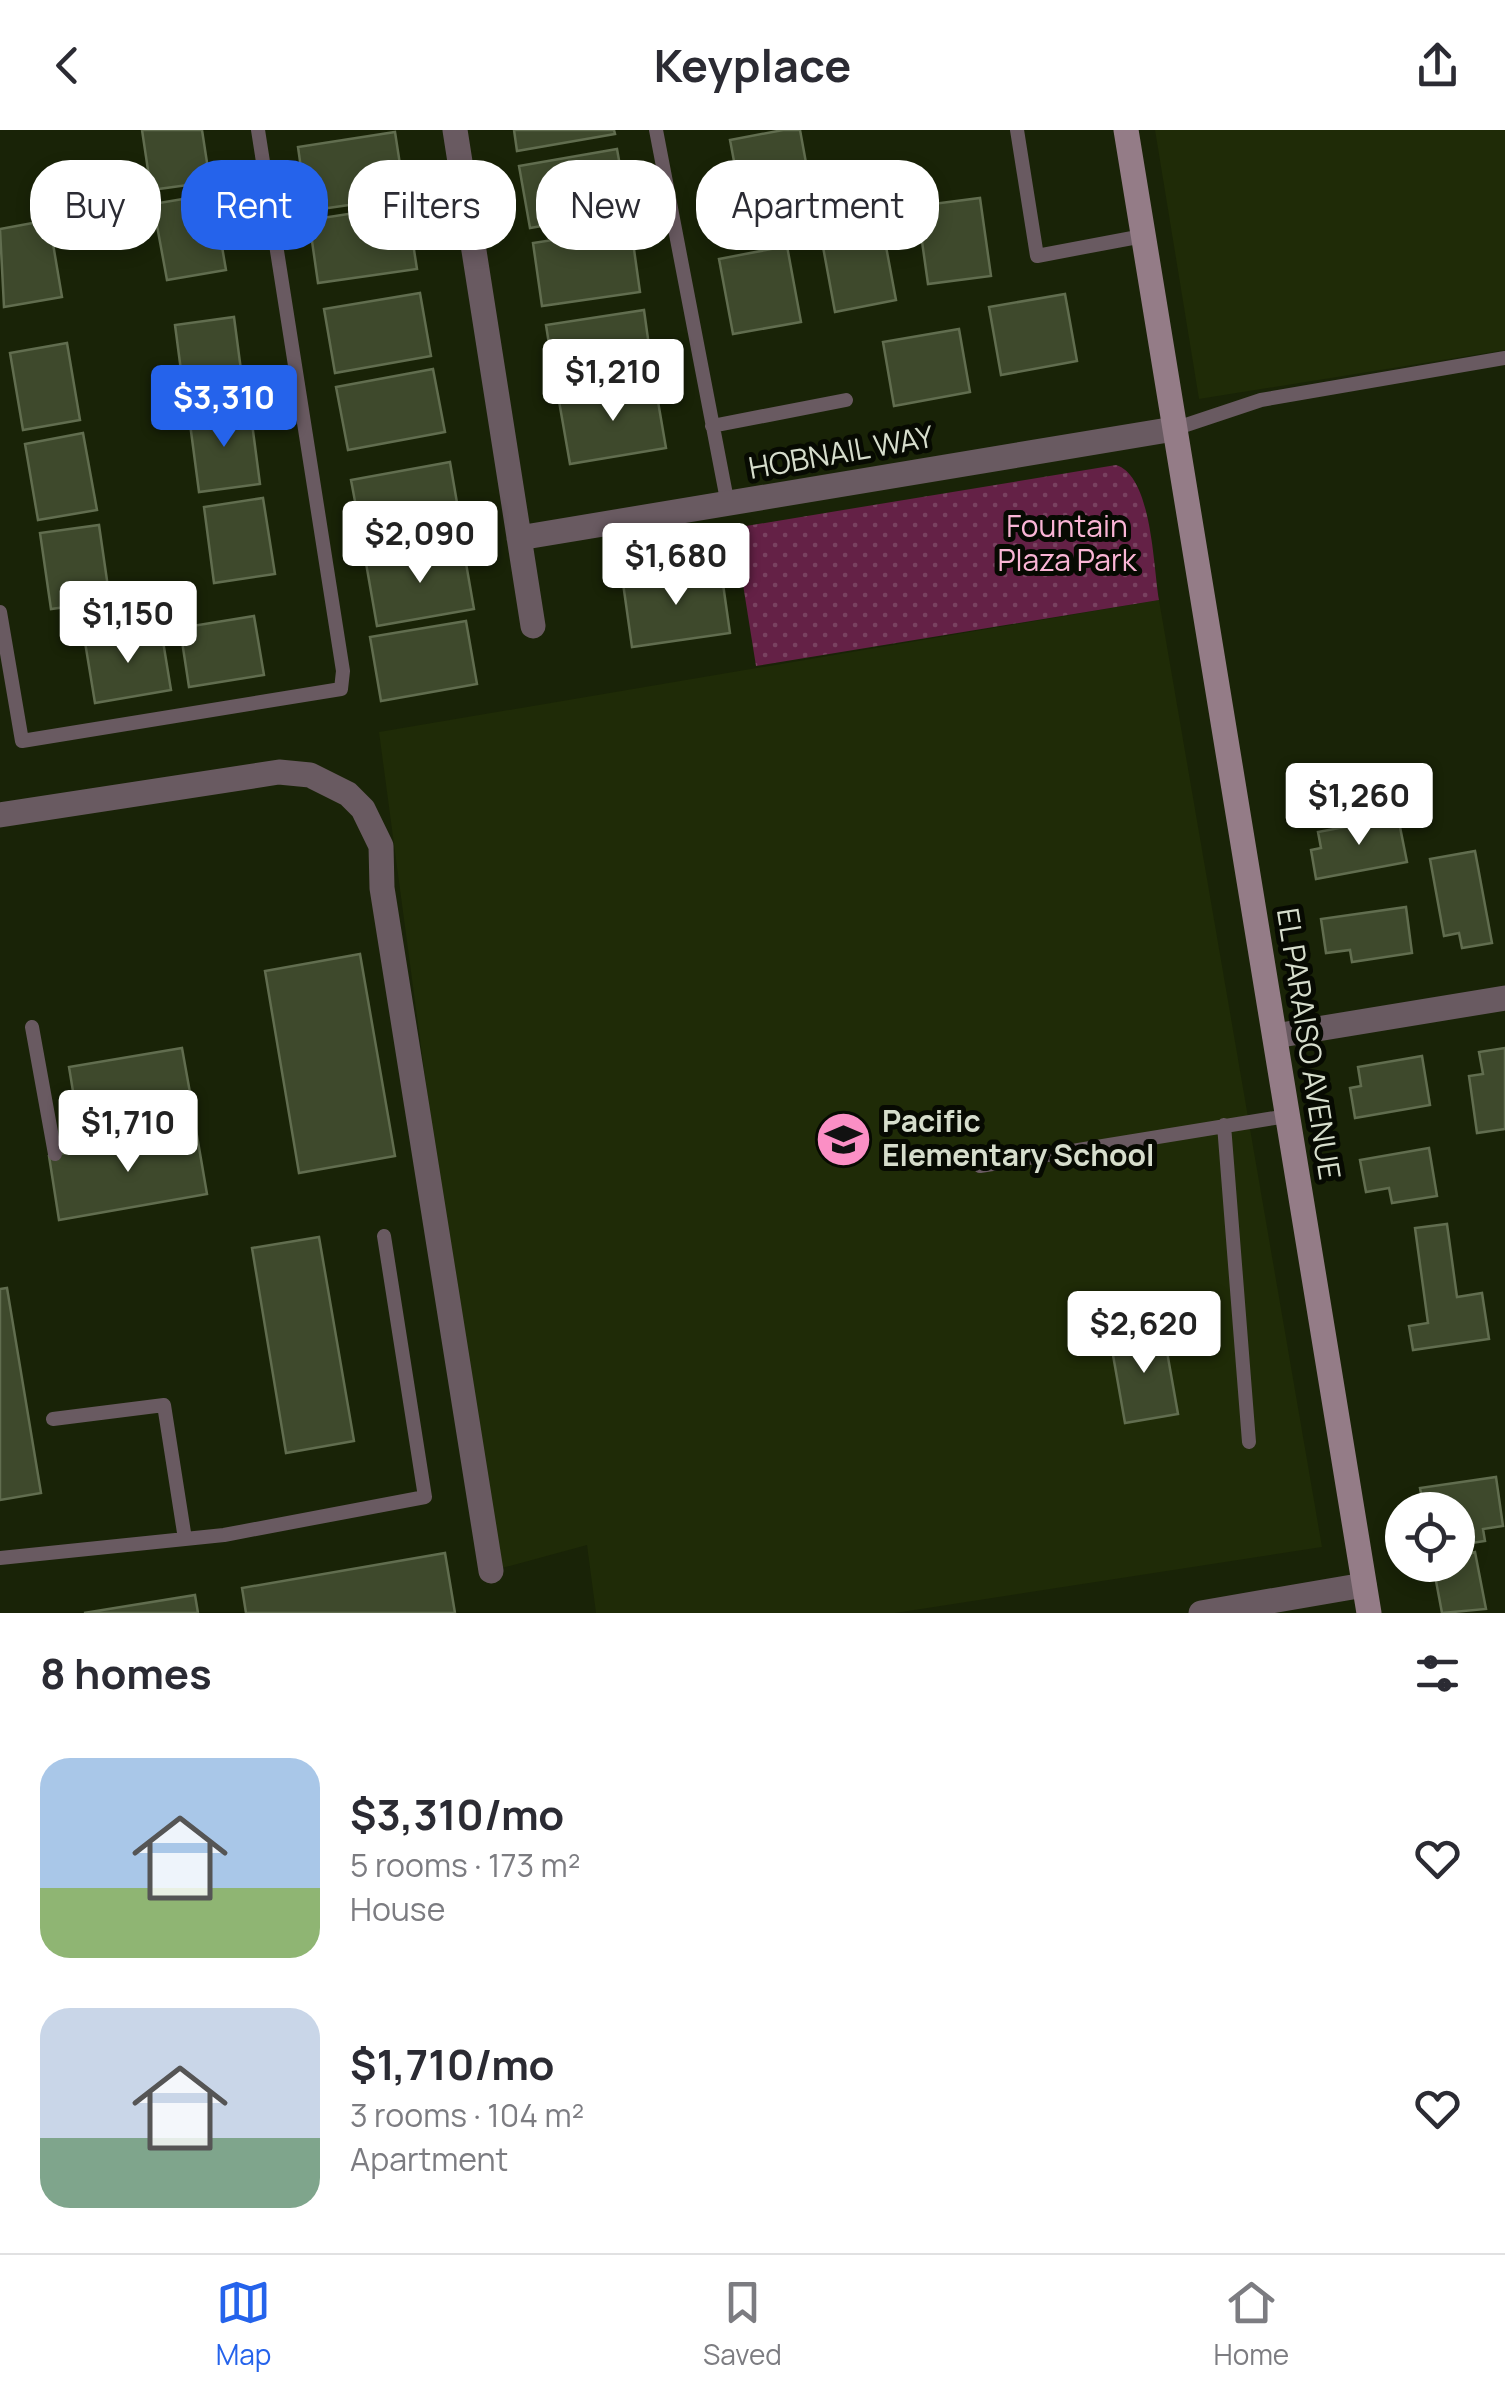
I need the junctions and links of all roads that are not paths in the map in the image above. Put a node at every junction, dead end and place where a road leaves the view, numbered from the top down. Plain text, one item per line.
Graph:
1 (258, 130) edge
2 (455, 130) edge
3 (656, 130) edge
4 (1018, 130) edge
5 (1126, 130) edge
6 (1143, 236) junction
7 (1505, 358) edge
8 (846, 400) dead end
9 (712, 426) junction
10 (1174, 429) junction
11 (728, 505) junction
12 (519, 538) junction
13 (0, 612) edge
14 (533, 626) dead end
15 (0, 815) edge
16 (1505, 998) edge
17 (32, 1027) dead end
18 (1275, 1036) junction
19 (1287, 1116) junction
20 (1224, 1124) junction
21 (55, 1154) dead end
22 (980, 1166) dead end
23 (384, 1236) dead end
24 (53, 1419) dead end
25 (1248, 1442) dead end
26 (185, 1539) junction
27 (0, 1558) edge
28 (491, 1571) dead end
29 (1364, 1585) junction
30 (1202, 1613) edge
31 (1369, 1613) edge

1 - 13 lane
2 - 12 street
3 - 9 lane
4 - 6 lane
5 - 6 street, EL PARAISO AVENUE
6 - 10 street, EL PARAISO AVENUE
7 - 10 lane
8 - 9 lane
9 - 11 lane
10 - 11 street, HOBNAIL WAY
10 - 18 street, EL PARAISO AVENUE
11 - 12 street, HOBNAIL WAY
12 - 14 street
15 - 28 street
16 - 18 street
17 - 21 lane
18 - 19 street, EL PARAISO AVENUE
19 - 20 lane
19 - 29 street, EL PARAISO AVENUE
20 - 22 lane
20 - 25 lane
23 - 26 lane
24 - 26 lane
26 - 27 lane
29 - 30 street
29 - 31 street, EL PARAISO AVENUE

